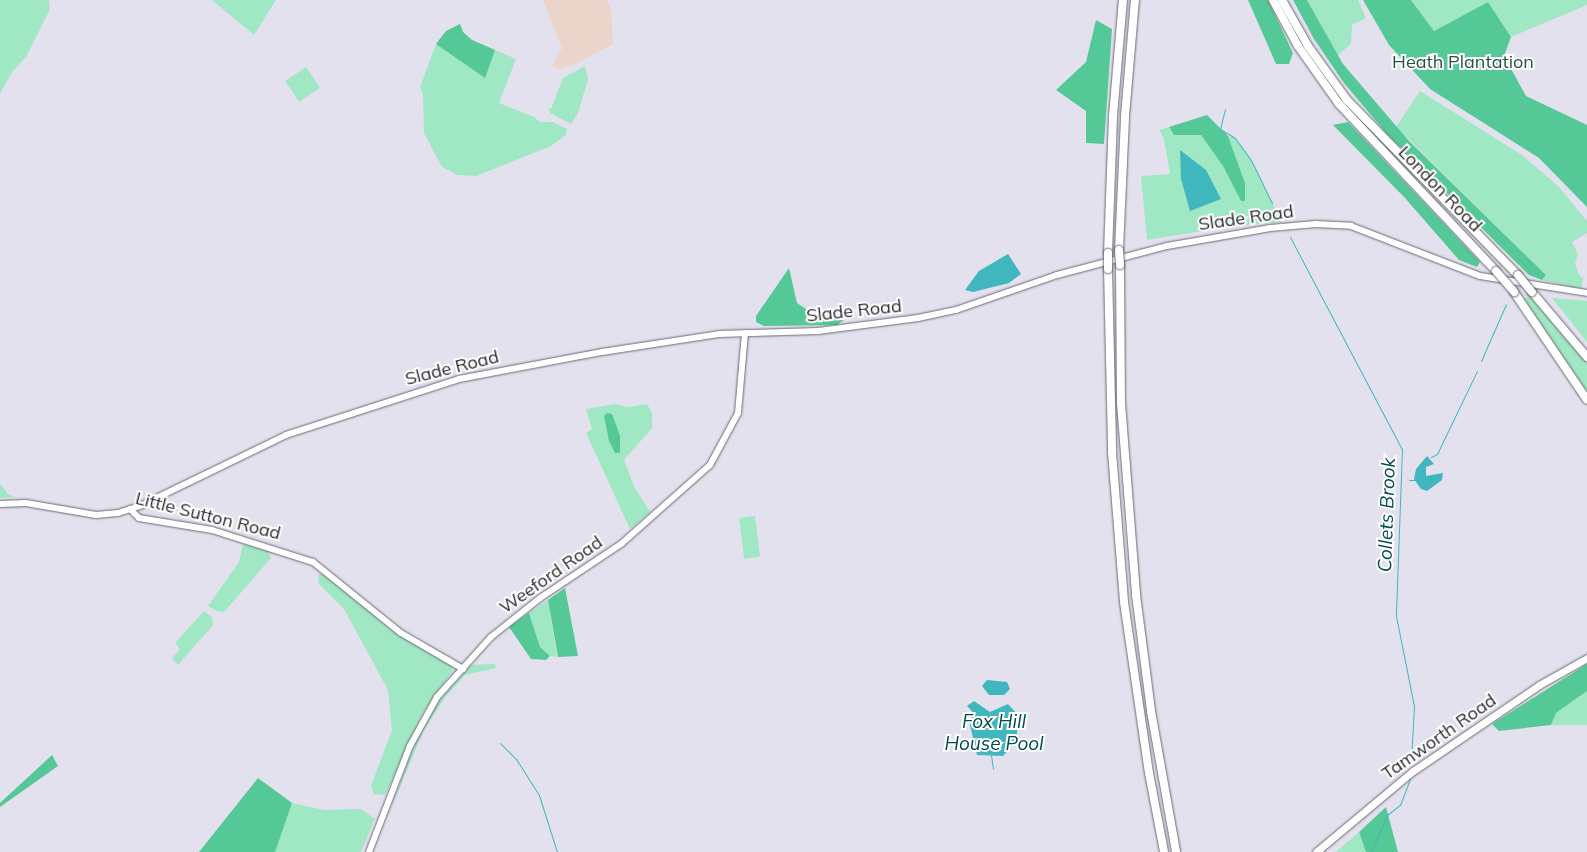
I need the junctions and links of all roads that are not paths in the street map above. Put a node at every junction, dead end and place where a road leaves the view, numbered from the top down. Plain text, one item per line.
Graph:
1 (1123, 0) edge
2 (1135, 0) edge
3 (1273, 0) edge
4 (1282, 0) edge
5 (1587, 293) edge
6 (745, 333) junction
7 (1587, 357) edge
8 (1587, 400) edge
9 (0, 504) edge
10 (130, 510) junction
11 (1587, 658) edge
12 (463, 669) junction
13 (369, 852) edge
14 (1164, 852) edge
15 (1176, 852) edge
16 (1316, 852) edge

1 - 14 highway, bridge
2 - 15 highway, bridge
3 - 8 highway, London Road, bridge
4 - 7 highway, London Road, bridge
5 - 6 main road, Slade Road
6 - 10 main road, Slade Road
6 - 12 main road, Weeford Road
9 - 10 main road, Little Sutton Road
10 - 12 main road, Little Sutton Road
11 - 16 main road, Tamworth Road
12 - 13 main road, Weeford Road

